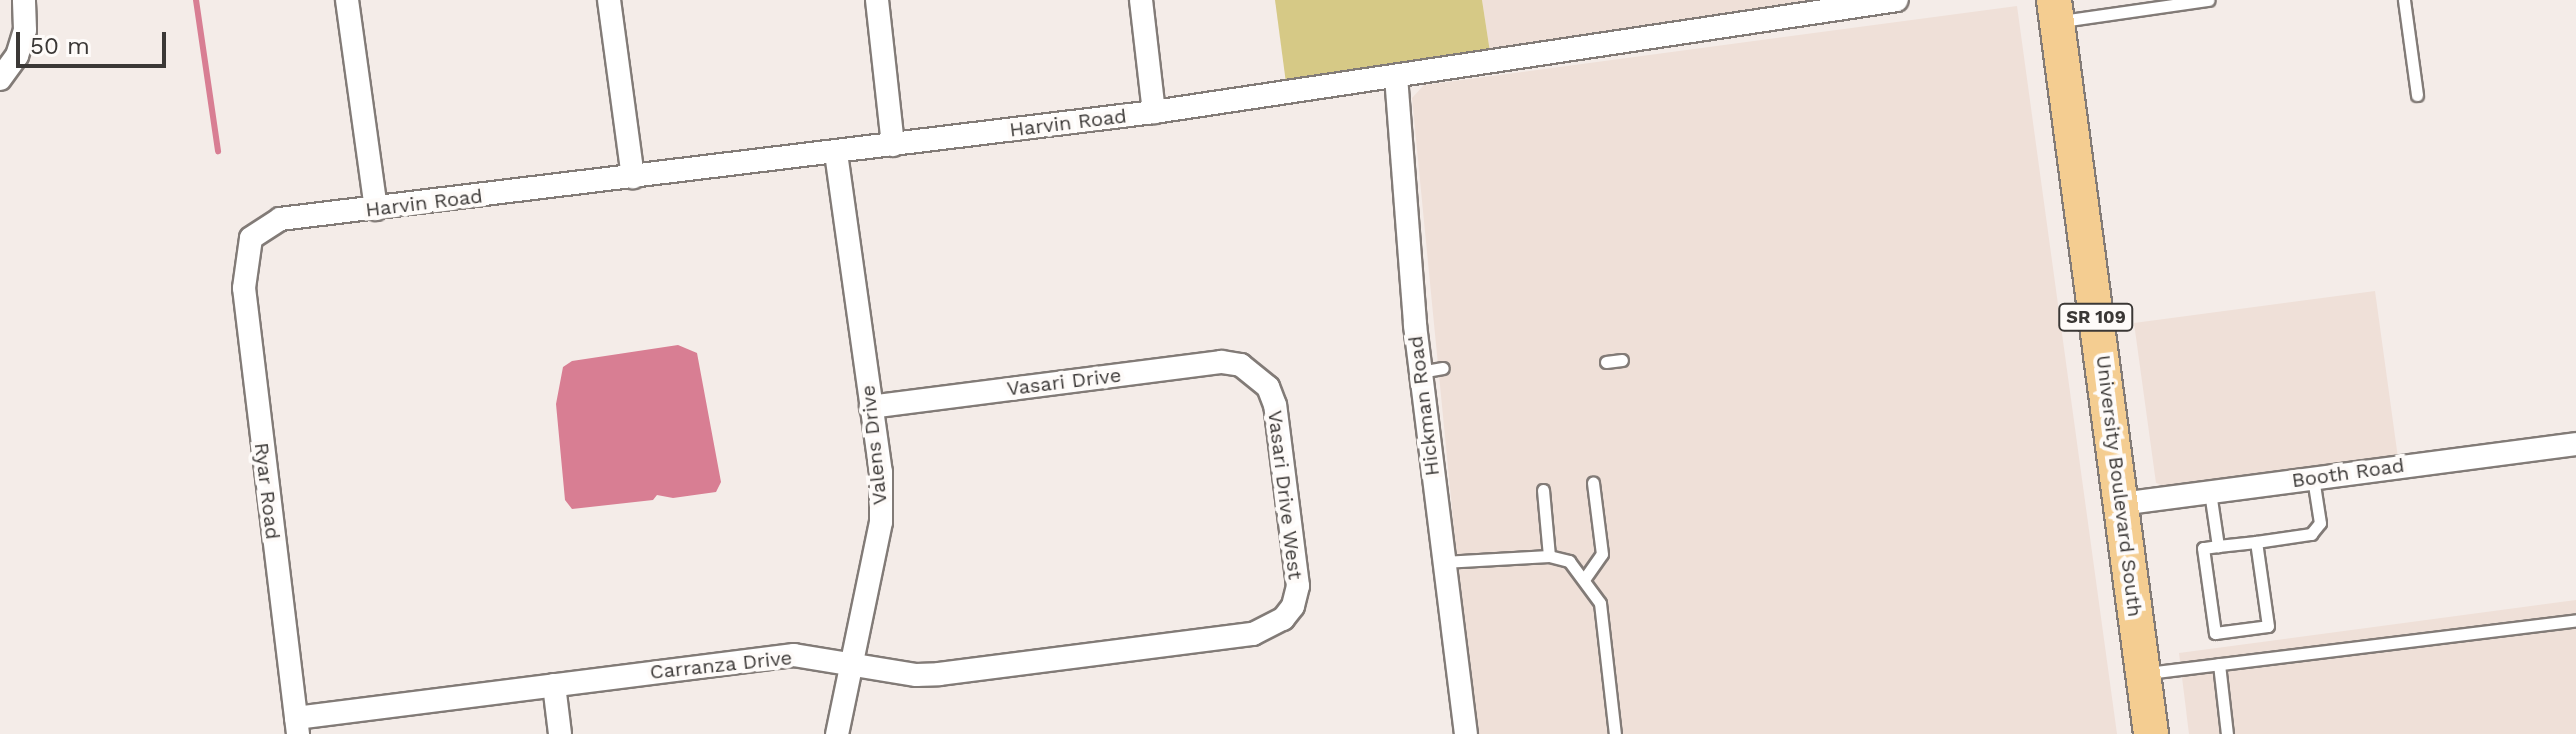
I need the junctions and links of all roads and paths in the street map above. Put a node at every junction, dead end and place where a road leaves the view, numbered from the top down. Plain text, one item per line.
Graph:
1 (24, 0) edge
2 (347, 0) edge
3 (609, 0) edge
4 (877, 0) edge
5 (1141, 0) edge
6 (1897, 0) edge
7 (2208, 0) edge
8 (2404, 0) edge
9 (1780, 8) edge
10 (2056, 11) edge
11 (1396, 76) junction
12 (2, 78) edge
13 (2417, 95) dead end
14 (1154, 112) junction
15 (893, 145) junction
16 (836, 153) junction
17 (633, 177) junction
18 (376, 209) junction
19 (248, 248) joint
20 (1622, 360) dead end
21 (1606, 362) dead end
22 (1443, 368) dead end
23 (1420, 372) junction
24 (1255, 373) joint
25 (871, 407) junction
26 (2576, 444) edge
27 (2313, 478) junction
28 (1593, 483) dead end
29 (1543, 490) dead end
30 (2210, 492) junction
31 (2121, 504) junction
32 (2256, 542) junction
33 (2218, 546) junction
34 (1549, 556) junction
35 (1443, 562) junction
36 (1585, 578) junction
37 (1283, 619) joint
38 (2576, 620) edge
39 (852, 661) junction
40 (2219, 664) junction
41 (2143, 674) junction
42 (554, 685) junction
43 (297, 726) edge
44 (560, 734) edge
45 (837, 734) edge
46 (1466, 734) edge
47 (1615, 734) edge
48 (2151, 734) edge
49 (2227, 734) edge

1 - 12 street
2 - 18 street
3 - 17 street
4 - 15 street
5 - 14 street
6 - 9 street, Harvin Road
7 - 10 lane
8 - 13 lane
9 - 11 street, Harvin Road
10 - 31 main road, University Boulevard South / SR 109
11 - 14 street, Harvin Road
11 - 23 street, Hickman Road
14 - 15 street, Harvin Road
15 - 16 street, Harvin Road
16 - 17 street, Harvin Road
16 - 25 street, Valens Drive
17 - 18 street, Harvin Road
18 - 19 street, Harvin Road
19 - 43 street, Ryar Road
20 - 21 lane
22 - 23 lane
23 - 35 street, Hickman Road
24 - 25 street, Vasari Drive
24 - 37 street, Vasari Drive West
25 - 39 street, Valens Drive
26 - 27 street, Booth Road
27 - 30 street, Booth Road
27 - 32 lane
28 - 36 lane
29 - 34 lane
30 - 31 street, Booth Road
30 - 33 lane
31 - 41 main road, University Boulevard South / SR 109
32 - 33 lane
32 - 33 lane
34 - 35 lane
34 - 36 lane
35 - 46 street, Hickman Road
36 - 47 lane
37 - 39 street, Carranza Drive
38 - 40 lane
39 - 42 street, Carranza Drive
39 - 45 street, Valens Drive
40 - 41 lane
40 - 49 lane
41 - 48 main road, University Boulevard South / SR 109
42 - 43 street, Carranza Drive
42 - 44 street

